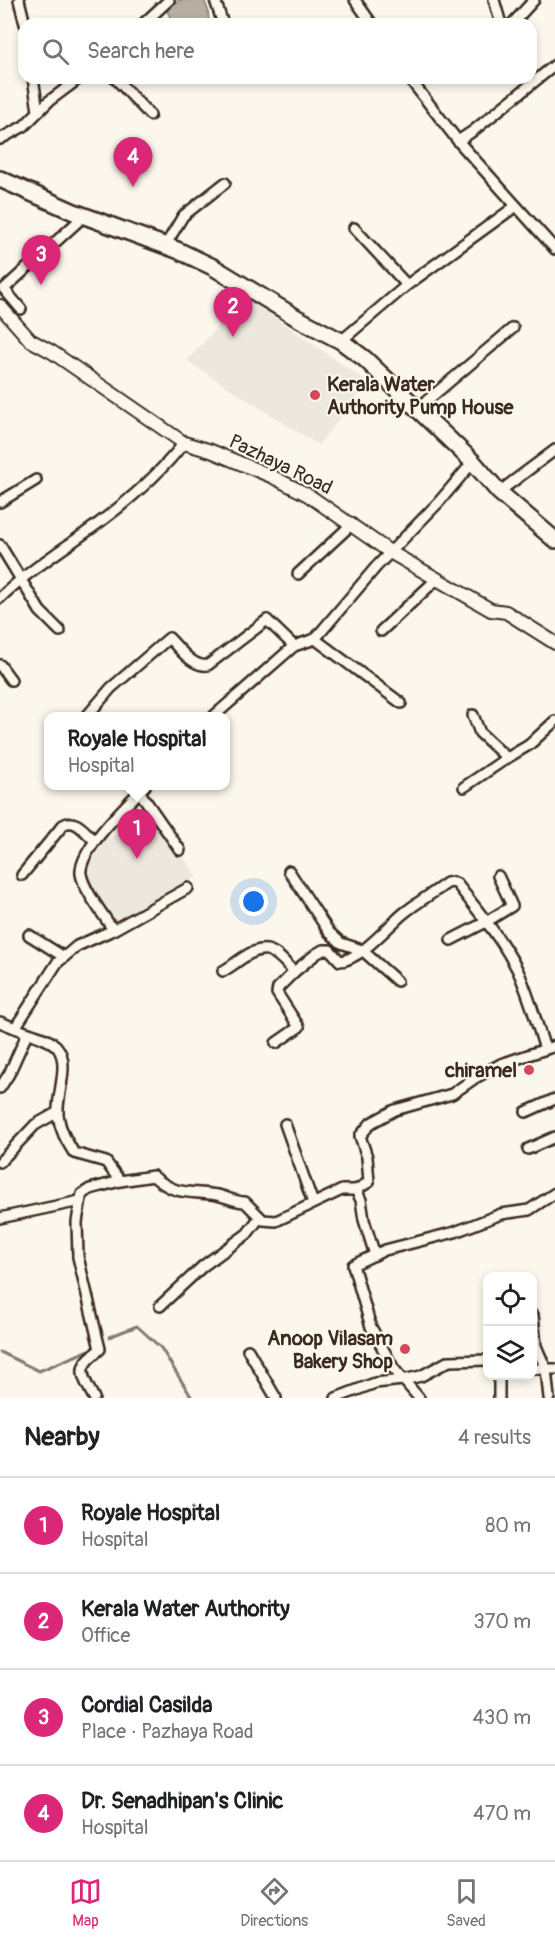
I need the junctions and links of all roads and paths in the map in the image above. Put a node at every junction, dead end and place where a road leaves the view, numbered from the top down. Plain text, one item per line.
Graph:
1 (20, 0) edge
2 (169, 0) edge
3 (215, 0) edge
4 (356, 0) edge
5 (494, 0) edge
6 (534, 0) edge
7 (156, 12) junction
8 (24, 18) edge
9 (150, 18) edge
10 (156, 18) edge
11 (221, 18) edge
12 (368, 18) edge
13 (499, 18) edge
14 (518, 18) edge
15 (555, 65) edge
16 (537, 77) edge
17 (34, 84) edge
18 (72, 84) edge
19 (121, 84) edge
20 (414, 84) edge
21 (527, 84) edge
22 (38, 111) junction
23 (150, 115) dead end
24 (0, 139) edge
25 (458, 141) junction
26 (0, 179) edge
27 (225, 183) dead end
28 (516, 206) junction
29 (84, 216) junction
30 (354, 228) dead end
31 (165, 246) junction
32 (555, 249) edge
33 (407, 285) junction
34 (0, 306) edge
35 (21, 309) dead end
36 (513, 328) dead end
37 (341, 341) junction
38 (417, 409) junction
39 (184, 442) junction
40 (555, 450) edge
41 (473, 462) junction
42 (36, 480) dead end
43 (499, 492) junction
44 (0, 502) edge
45 (352, 524) junction
46 (555, 540) edge
47 (0, 545) edge
48 (390, 552) junction
49 (298, 574) dead end
50 (436, 579) junction
51 (20, 581) junction
52 (0, 598) edge
53 (60, 631) dead end
54 (381, 631) dead end
55 (315, 639) junction
56 (555, 643) edge
57 (294, 646) junction
58 (0, 665) edge
59 (10, 680) dead end
60 (401, 703) dead end
61 (91, 712) edge
62 (220, 712) edge
63 (473, 715) dead end
64 (555, 721) edge
65 (507, 758) junction
66 (464, 787) dead end
67 (140, 790) edge
68 (143, 790) edge
69 (94, 840) junction
70 (180, 850) dead end
71 (289, 872) dead end
72 (22, 875) dead end
73 (498, 876) dead end
74 (188, 888) dead end
75 (486, 922) junction
76 (113, 930) junction
77 (29, 935) dead end
78 (451, 940) dead end
79 (362, 950) junction
80 (64, 957) junction
81 (223, 971) dead end
82 (294, 972) junction
83 (398, 981) dead end
84 (0, 1022) edge
85 (15, 1028) junction
86 (27, 1034) junction
87 (276, 1043) dead end
88 (555, 1046) edge
89 (545, 1049) junction
90 (0, 1088) edge
91 (555, 1099) edge
92 (58, 1112) junction
93 (526, 1112) dead end
94 (285, 1124) dead end
95 (555, 1137) edge
96 (528, 1149) dead end
97 (0, 1162) edge
98 (120, 1181) junction
99 (356, 1190) junction
100 (555, 1193) edge
101 (80, 1201) junction
102 (314, 1203) junction
103 (260, 1217) junction
104 (0, 1218) edge
105 (375, 1255) junction
106 (160, 1306) dead end
107 (534, 1326) edge
108 (248, 1350) dead end
109 (483, 1360) edge
110 (550, 1369) edge
111 (404, 1380) junction
112 (499, 1380) edge
113 (94, 1398) edge
114 (276, 1398) edge
115 (336, 1398) edge
116 (419, 1398) edge
117 (499, 1398) edge
118 (549, 1398) edge

1 - 8 street
2 - 7 street
3 - 11 street
4 - 12 street
5 - 13 street
6 - 14 street
7 - 9 street
7 - 10 street
15 - 16 street
17 - 22 street
18 - 22 street
19 - 23 street
20 - 25 street
21 - 25 street
22 - 24 street
25 - 28 street
26 - 29 main road
27 - 31 street
28 - 32 street
28 - 33 street
29 - 31 main road
29 - 35 street
30 - 33 street
31 - 37 main road
33 - 37 street
34 - 39 street, Pazhaya Road
36 - 38 street
37 - 38 main road
38 - 41 main road
39 - 45 street, Pazhaya Road
39 - 51 street
40 - 43 street
41 - 43 main road
41 - 48 street
42 - 44 street
43 - 46 main road
45 - 48 street, Pazhaya Road
45 - 49 street
47 - 51 street
48 - 50 street, Pazhaya Road
48 - 55 street
50 - 54 street
50 - 56 street, Pazhaya Road
51 - 52 street
51 - 53 street
55 - 57 street
55 - 60 street
57 - 61 street
57 - 62 street
58 - 59 street
63 - 65 street
64 - 65 street
65 - 66 street
67 - 69 street
68 - 70 street
69 - 72 street
69 - 76 street
71 - 79 street
73 - 75 street
74 - 76 street
75 - 78 street
75 - 79 street
75 - 89 street
76 - 80 street
77 - 80 street
79 - 82 street
79 - 83 street
80 - 85 street
81 - 82 street
82 - 87 street
84 - 85 street
85 - 86 street
86 - 90 street
86 - 92 street
88 - 89 street
89 - 99 street
91 - 93 street
92 - 97 street
92 - 98 street
94 - 102 street
95 - 96 street
98 - 101 street
98 - 103 street
99 - 102 street
99 - 105 street
100 - 105 street
101 - 104 street
101 - 113 street
102 - 103 street
103 - 106 street
105 - 111 street
107 - 110 street
108 - 114 street
109 - 111 street
110 - 118 street
111 - 115 street
111 - 116 street
112 - 117 street

